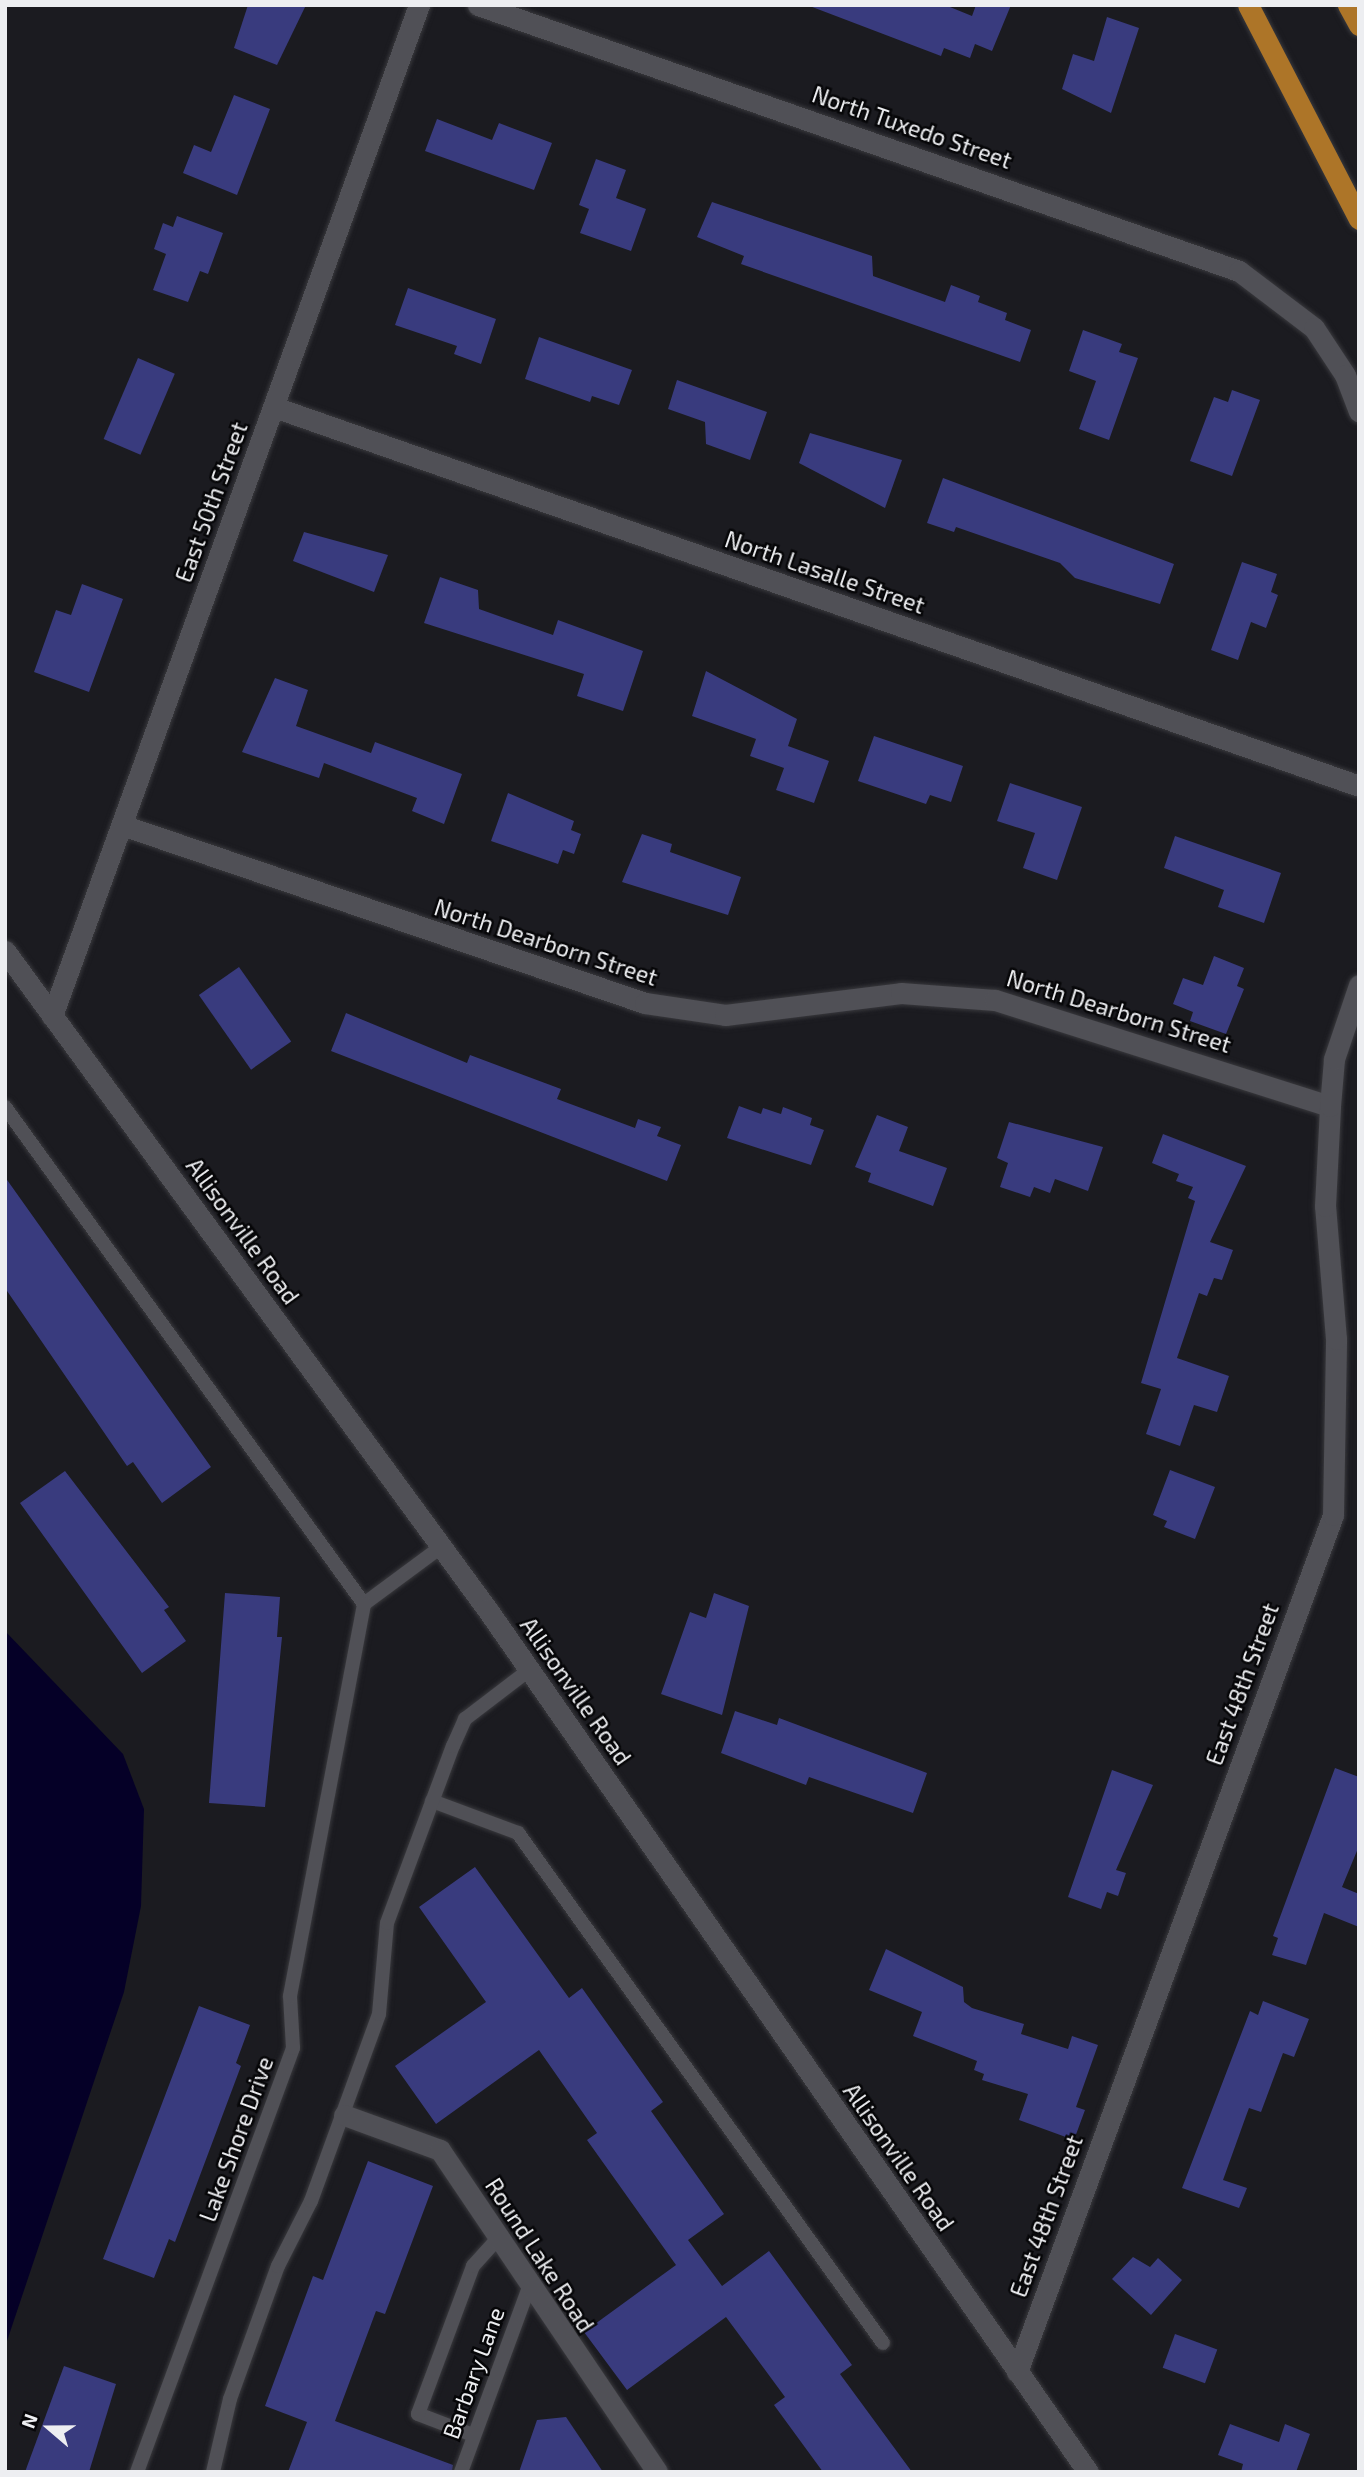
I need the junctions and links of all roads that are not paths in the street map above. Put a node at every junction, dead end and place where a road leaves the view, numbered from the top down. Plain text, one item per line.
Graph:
1 (419, 5) edge
2 (478, 5) edge
3 (1248, 5) edge
4 (1348, 5) edge
5 (1359, 26) edge
6 (1359, 219) edge
7 (274, 407) junction
8 (1359, 411) edge
9 (1359, 786) edge
10 (122, 825) junction
11 (5, 951) edge
12 (1359, 985) edge
13 (52, 1016) junction
14 (1330, 1106) junction
15 (5, 1107) edge
16 (441, 1547) junction
17 (364, 1604) junction
18 (529, 1670) junction
19 (432, 1801) junction
20 (344, 2115) junction
21 (497, 2239) junction
22 (528, 2290) junction
23 (883, 2343) dead end
24 (1017, 2372) junction
25 (473, 2435) junction
26 (137, 2472) edge
27 (212, 2472) edge
28 (461, 2472) edge
29 (657, 2472) edge
30 (1087, 2472) edge

1 - 7 street, East 50th Street
2 - 8 street, North Tuxedo Street
3 - 6 main road
4 - 5 main road
7 - 9 street, North Lasalle Street
7 - 10 street, East 50th Street
10 - 13 street, East 50th Street
10 - 14 street, North Dearborn Street
11 - 13 street, Allisonville Road
12 - 14 street, East 48th Street
13 - 16 street, Allisonville Road
14 - 24 street, East 48th Street
15 - 17 lane
16 - 17 lane
16 - 18 street, Allisonville Road
17 - 26 lane, Lake Shore Drive
18 - 19 lane
18 - 24 street, Allisonville Road
19 - 20 lane
19 - 23 lane
20 - 21 street, Round Lake Road
20 - 27 lane
21 - 22 street, Round Lake Road
21 - 25 lane
22 - 25 lane, Barbary Lane
22 - 29 street, Round Lake Road
24 - 30 street, Allisonville Road
25 - 28 lane, Barbary Lane

